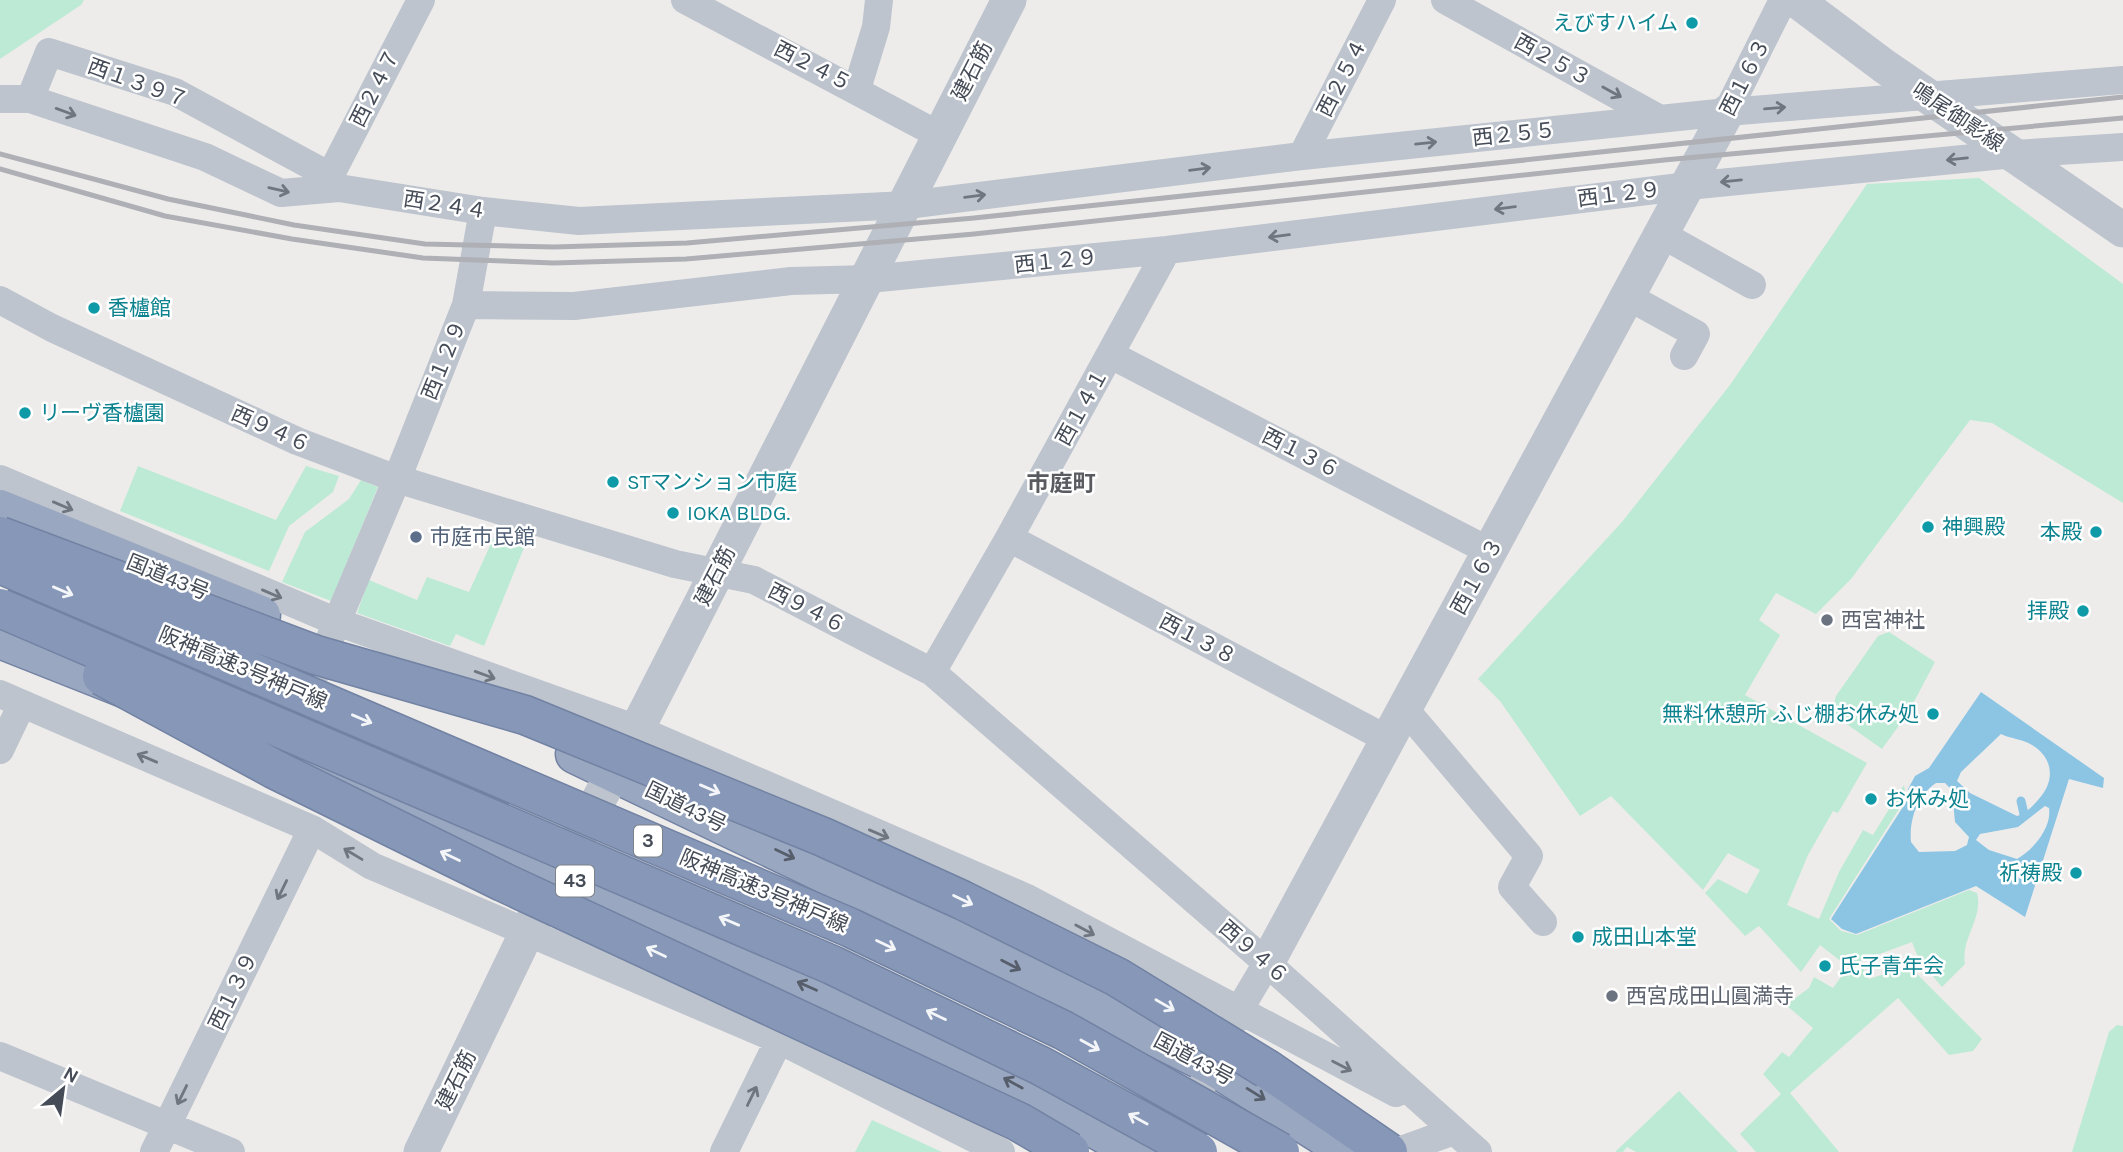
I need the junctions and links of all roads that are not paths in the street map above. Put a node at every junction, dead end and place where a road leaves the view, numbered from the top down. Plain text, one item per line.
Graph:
1 (421, 0) edge
2 (685, 0) edge
3 (879, 0) edge
4 (1009, 0) edge
5 (1382, 0) edge
6 (1445, 0) edge
7 (1783, 0) edge
8 (1796, 0) edge
9 (2123, 80) edge
10 (857, 89) junction
11 (1926, 95) junction
12 (0, 99) edge
13 (30, 99) junction
14 (1727, 112) junction
15 (1660, 119) junction
16 (939, 135) junction
17 (2123, 147) edge
18 (2014, 154) junction
19 (1302, 156) junction
20 (335, 182) junction
21 (1688, 186) junction
22 (907, 205) junction
23 (483, 211) junction
24 (2123, 230) edge
25 (1661, 234) junction
26 (1167, 250) junction
27 (869, 279) junction
28 (1752, 285) dead end
29 (1627, 296) junction
30 (0, 300) edge
31 (466, 305) junction
32 (1111, 355) junction
33 (1684, 356) dead end
34 (0, 479) edge
35 (397, 480) junction
36 (0, 509) edge
37 (0, 536) edge
38 (1009, 538) junction
39 (1490, 552) junction
40 (0, 564) edge
41 (717, 573) junction
42 (0, 608) edge
43 (0, 622) edge
44 (332, 632) junction
45 (0, 639) edge
46 (932, 672) junction
47 (11, 699) edge
48 (1404, 708) junction
49 (637, 729) junction
50 (1387, 739) junction
51 (0, 750) edge
52 (283, 750) junction
53 (614, 771) junction
54 (312, 829) junction
55 (559, 874) junction
56 (1544, 922) dead end
57 (527, 932) junction
58 (1267, 963) junction
59 (1238, 1012) junction
60 (779, 1040) junction
61 (0, 1056) edge
62 (1213, 1066) junction
63 (1432, 1111) junction
64 (168, 1124) junction
65 (1454, 1131) junction
66 (154, 1152) edge
67 (231, 1152) edge
68 (421, 1152) edge
69 (724, 1152) edge
70 (1001, 1152) edge
71 (1070, 1152) edge
72 (1137, 1152) edge
73 (1170, 1152) edge
74 (1198, 1152) edge
75 (1280, 1152) edge
76 (1349, 1152) edge
77 (1388, 1152) edge
78 (1396, 1152) edge
79 (1478, 1152) edge

1 - 20 street, 西２４７
2 - 10 street, 西２４５
3 - 10 street
4 - 16 street, 建石筋
5 - 19 street, 西２５４
6 -> 15 street, 西２５３
7 - 14 street, 西１６３
8 - 11 street, 鳴尾御影線
9 - 11 street, 西２５５
10 - 16 street, 西２４５
14 -> 11 street, 西２５５
11 - 18 street, 鳴尾御影線
12 - 13 street, 西２４４
13 -> 20 street, 西２４４
13 - 20 street, 西１３９７
14 - 15 street, 西２５５
14 - 21 street, 西１６３
19 -> 15 street, 西２５５
16 - 22 street, 建石筋
17 - 18 street, 西１２９
18 -> 21 street, 西１２９
18 - 24 street, 鳴尾御影線
22 -> 19 street, 西２５５
20 - 23 street, 西２４４
21 - 25 street, 西１６３
21 -> 26 street, 西１２９
22 - 23 street, 西２４４
22 - 27 street, 建石筋
23 - 31 street
25 - 28 street
25 - 29 street, 西１６３
26 - 27 street, 西１２９
26 - 32 street, 西１４１
27 - 31 street, 西１２９
27 - 41 street, 建石筋
29 - 33 street
29 - 39 street, 西１６３
30 - 35 street, 西９４６
31 - 35 street, 西１２９
32 - 38 street, 西１４１
32 - 39 street, 西１３６
34 -> 44 street
35 - 41 street, 西９４６
35 - 44 street, 西１２９
36 - 44 highway, 国道43号
37 -> 77 highway, bridge
38 - 46 street, 西１４１
38 - 50 street, 西１３８
39 - 48 street, 西１６３
40 -> 75 highway, 阪神高速3号神戸線 / 3, bridge
41 - 46 street, 西９４６
41 - 49 street, 建石筋
74 -> 42 highway, 阪神高速3号神戸線 / 3, bridge
71 -> 43 highway, bridge
44 -> 49 street
44 - 52 street, 西１２９
44 - 53 highway, 国道43号
45 - 52 highway, 43
46 - 58 street, 西９４６
47 - 51 street
54 -> 47 street
48 - 50 street, 西１６３
48 - 56 street
49 - 53 street, 建石筋
49 -> 59 street
50 - 58 street, 西１６３
52 - 55 highway, 43
53 - 55 street, 建石筋
53 -> 62 highway, 国道43号
57 -> 54 street
54 -> 64 street, 西１３９
55 - 57 street, 建石筋
72 -> 55 highway, 43
57 - 60 street
57 - 68 street, 建石筋
58 - 59 street, 西１６３
58 - 63 street, 西９４６
59 - 62 street, 西１６３
59 -> 63 street
69 -> 60 street
60 - 70 street
61 - 64 street
62 - 73 street, 西１６３
62 -> 76 highway, 国道43号
63 - 65 street, 西９４６
64 - 66 street, 西１３９
64 - 67 street
65 - 78 street
65 - 79 street, 西９４６

